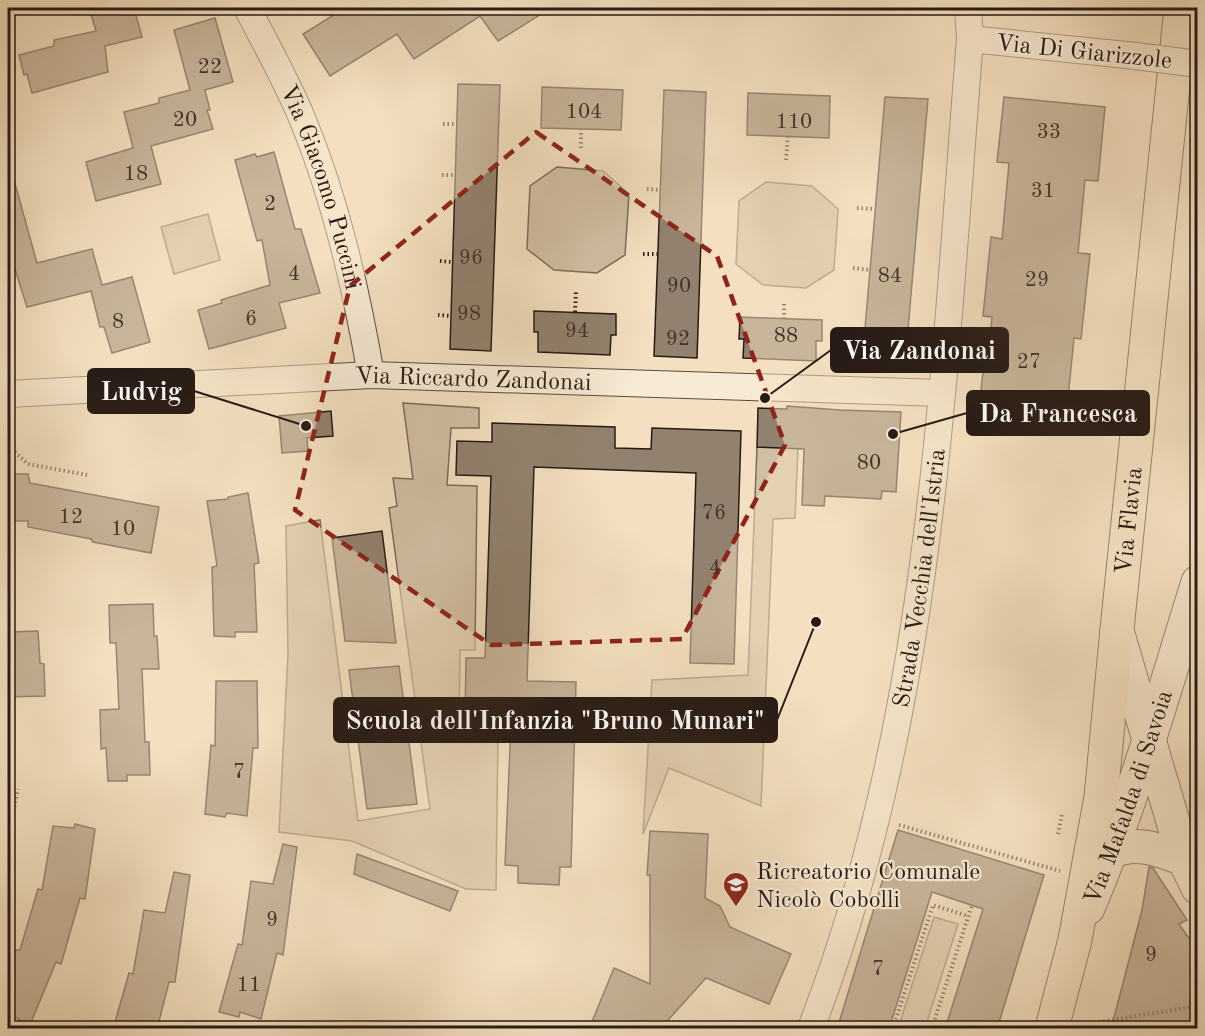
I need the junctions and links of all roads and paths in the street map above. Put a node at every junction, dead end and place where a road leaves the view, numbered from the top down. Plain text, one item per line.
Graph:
1 (247, 8) edge
2 (968, 8) edge
3 (1181, 8) edge
4 (970, 39) junction
5 (1197, 64) edge
6 (443, 124) dead end
7 (456, 124) dead end
8 (581, 129) dead end
9 (788, 136) dead end
10 (581, 148) dead end
11 (786, 160) dead end
12 (442, 175) dead end
13 (455, 175) dead end
14 (646, 189) dead end
15 (660, 190) dead end
16 (857, 208) dead end
17 (875, 209) dead end
18 (644, 254) dead end
19 (658, 254) dead end
20 (440, 261) dead end
21 (452, 262) dead end
22 (853, 268) dead end
23 (870, 270) dead end
24 (576, 292) dead end
25 (784, 303) dead end
26 (575, 312) dead end
27 (438, 315) dead end
28 (451, 316) dead end
29 (784, 319) dead end
30 (371, 375) junction
31 (941, 393) junction
32 (8, 394) edge
33 (8, 446) edge
34 (87, 475) dead end
35 (1197, 582) edge
36 (1117, 629) junction
37 (1149, 741) junction
38 (18, 789) dead end
39 (1062, 814) dead end
40 (893, 824) dead end
41 (1058, 834) dead end
42 (8, 838) edge
43 (989, 850) junction
44 (1112, 852) junction
45 (987, 857) dead end
46 (1063, 872) dead end
47 (1191, 874) edge
48 (972, 905) dead end
49 (968, 916) junction
50 (1075, 940) junction
51 (1197, 1006) edge
52 (1100, 1022) dead end
53 (811, 1029) edge
54 (894, 1029) edge
55 (932, 1029) edge
56 (1052, 1029) edge

1 - 30 street, Via Giacomo Puccini
2 - 4 street, Strada Vecchia dell'Istria
3 - 36 main road, Via Flavia
4 - 5 street, Via Di Giarizzole, bridge
4 - 31 street, Strada Vecchia dell'Istria
6 - 7 path
8 - 10 path
9 - 11 path
12 - 13 path
14 - 15 path
16 - 17 path
18 - 19 path
20 - 21 path
22 - 23 path
24 - 26 path
25 - 29 path
27 - 28 path
30 - 31 street, Via Riccardo Zandonai
30 - 32 street, Via Riccardo Zandonai
31 - 53 street, Strada Vecchia dell'Istria
33 - 34 path
35 - 37 street, Via Mafalda di Savoia
36 - 37 street
36 - 50 main road, Via Flavia
37 - 44 street, Via Mafalda di Savoia
37 - 47 street
38 - 42 path
39 - 41 path
40 - 43 path
43 - 45 path
43 - 46 path
44 - 47 street
44 - 50 street, Via Mafalda di Savoia
48 - 49 path
49 - 54 path
49 - 55 path
50 - 56 main road, Via Flavia
51 - 52 path

